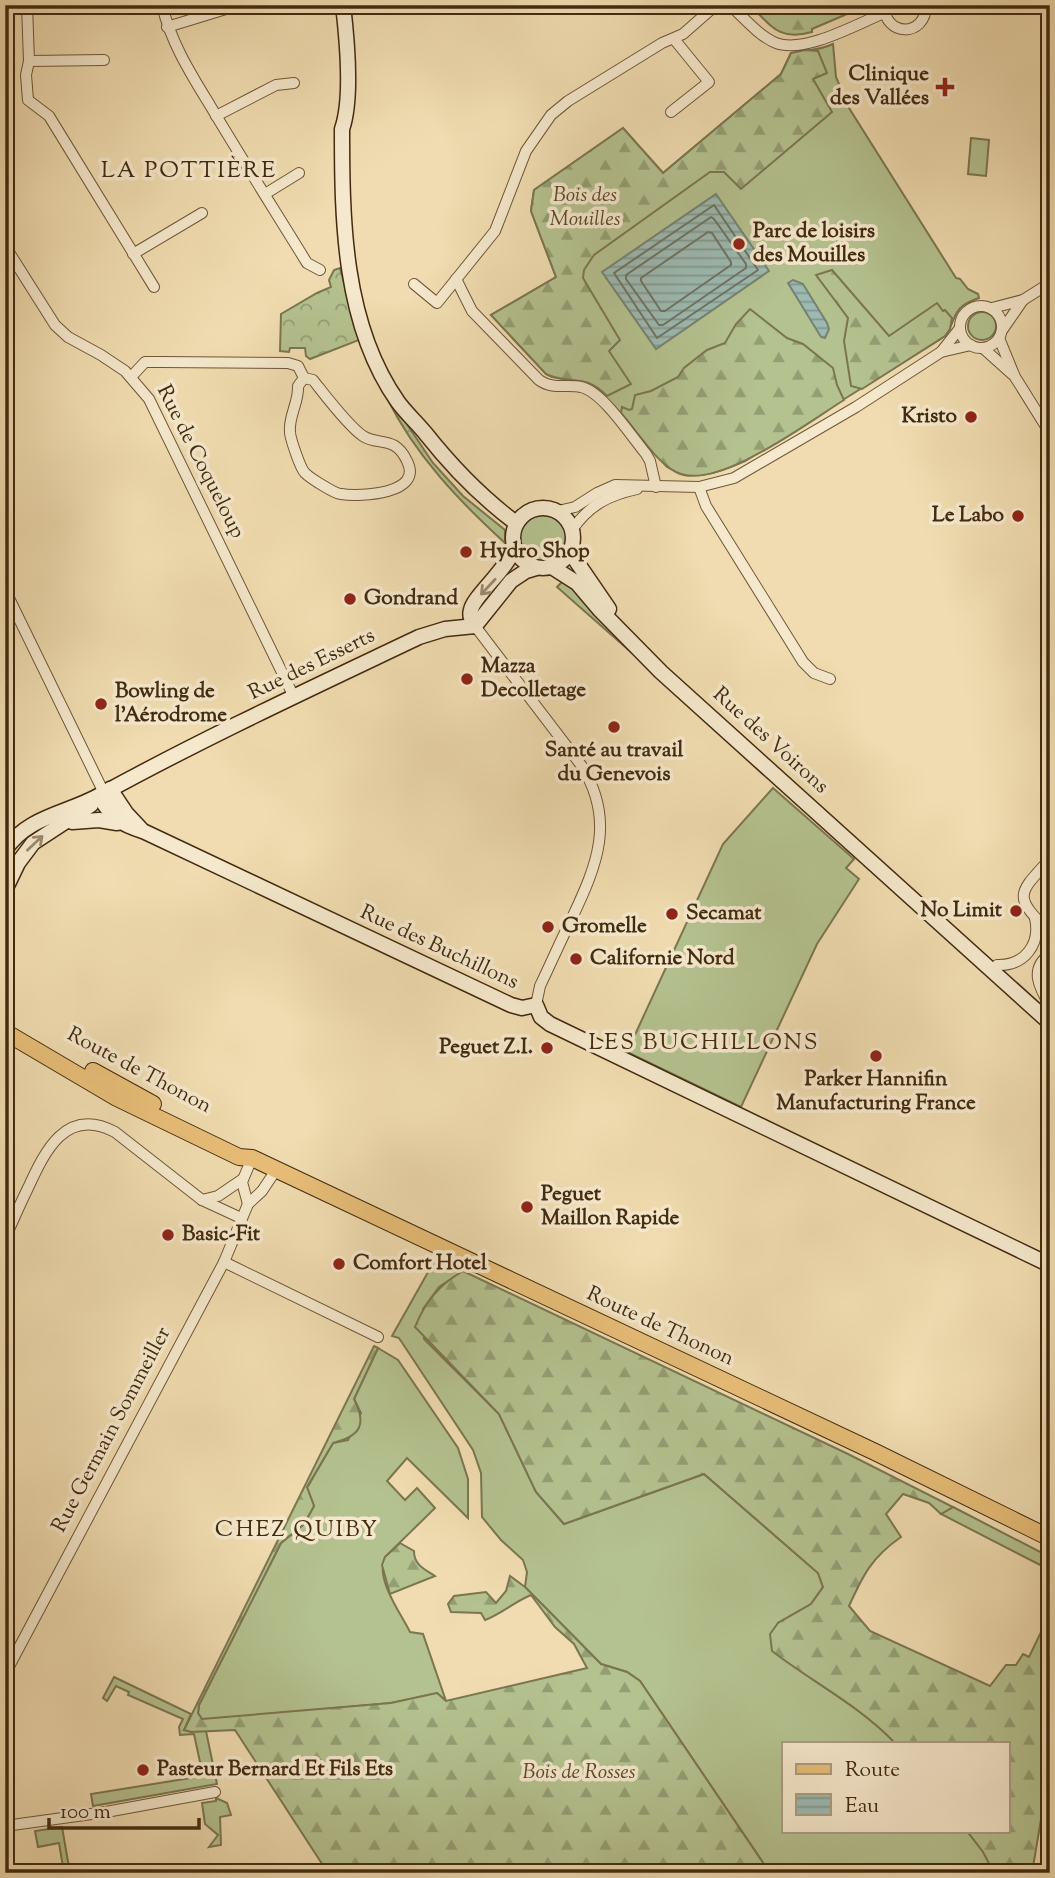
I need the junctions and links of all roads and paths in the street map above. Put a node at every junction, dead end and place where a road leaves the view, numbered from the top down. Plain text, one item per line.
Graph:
1 (27, 5) edge
2 (162, 5) edge
3 (239, 5) edge
4 (343, 5) edge
5 (716, 5) edge
6 (730, 5) edge
7 (926, 5) edge
8 (884, 9) edge
9 (167, 27) junction
10 (674, 39) junction
11 (104, 60) dead end
12 (29, 61) junction
13 (294, 83) dead end
14 (671, 112) dead end
15 (216, 116) junction
16 (299, 173) dead end
17 (265, 194) junction
18 (202, 212) dead end
19 (5, 246) edge
20 (133, 254) junction
21 (320, 270) dead end
22 (456, 279) junction
23 (1050, 283) edge
24 (414, 284) dead end
25 (154, 286) dead end
26 (1023, 300) junction
27 (992, 308) junction
28 (960, 328) junction
29 (1001, 333) junction
30 (971, 345) junction
31 (983, 348) junction
32 (941, 352) junction
33 (131, 377) junction
34 (1015, 377) junction
35 (304, 378) junction
36 (1050, 433) edge
37 (644, 487) junction
38 (656, 487) junction
39 (699, 488) junction
40 (558, 511) junction
41 (516, 523) junction
42 (572, 530) junction
43 (514, 550) junction
44 (570, 552) junction
45 (552, 567) junction
46 (536, 568) junction
47 (5, 590) edge
48 (475, 626) junction
49 (630, 639) junction
50 (830, 679) dead end
51 (295, 697) junction
52 (104, 793) junction
53 (36, 821) junction
54 (119, 823) junction
55 (62, 824) junction
56 (145, 832) junction
57 (5, 835) edge
58 (5, 850) edge
59 (5, 856) edge
60 (1050, 859) edge
61 (15, 870) junction
62 (886, 873) junction
63 (5, 890) edge
64 (1035, 918) junction
65 (1050, 932) edge
66 (1050, 954) edge
67 (997, 965) junction
68 (536, 1005) junction
69 (1050, 1006) edge
70 (1050, 1012) edge
71 (5, 1021) edge
72 (1050, 1023) edge
73 (5, 1032) edge
74 (252, 1158) junction
75 (276, 1170) junction
76 (243, 1179) junction
77 (202, 1200) junction
78 (248, 1204) junction
79 (241, 1218) junction
80 (5, 1238) edge
81 (224, 1262) junction
82 (1050, 1265) edge
83 (377, 1337) dead end
84 (1049, 1538) edge
85 (9, 1661) edge
86 (5, 1674) edge
87 (215, 1792) dead end
88 (5, 1826) edge

1 - 12 street
2 - 9 street
3 - 9 street
4 - 41 street
5 - 10 street
6 - 8 street
7 - 8 street
9 - 15 street
10 - 14 street
10 - 22 street
11 - 12 street
12 - 20 street
13 - 15 street
15 - 17 street
16 - 17 street
17 - 21 street
18 - 20 street
19 - 33 street, Rue de Coqueloup
20 - 25 street
22 - 24 street
22 - 38 street
23 - 26 street
26 - 27 street
26 - 29 street
27 - 28 street
27 - 29 street
28 - 30 street
28 - 32 street
29 - 31 street
29 - 34 street
30 - 31 street
30 - 32 street
31 - 34 street
32 - 39 street
33 - 35 street
33 - 51 street, Rue de Coqueloup
34 - 36 street
35 - 35 street
37 - 38 street
37 - 40 street
37 - 42 street
38 - 39 street
39 - 50 street
40 - 41 street
40 - 42 street
41 - 43 street
42 - 44 street
43 - 46 street
43 -> 48 street
44 - 45 street
44 - 49 street, Rue des Voirons
45 - 46 street
45 - 49 street, Rue des Voirons
46 - 48 street
47 - 52 street
48 - 51 street, Rue des Esserts
48 - 68 street
49 - 62 street, Rue des Voirons
51 - 52 street, Rue des Esserts
52 - 53 street, Rue des Esserts
52 - 54 street
52 - 55 street, Rue des Esserts
52 - 56 street, Rue des Buchillons
53 - 57 street
53 - 58 street, Rue des Esserts
54 - 55 street, Rue des Buchillons
54 - 56 street, Rue des Buchillons
61 -> 55 street, Rue des Esserts
56 - 68 street, Rue des Buchillons
59 - 61 street
60 - 64 street
61 - 63 street, Rue des Esserts
62 - 67 street, Rue des Voirons
62 - 72 street, Rue des Voirons
64 - 65 street
64 - 67 street
66 - 69 street
67 - 70 street, Rue des Voirons
68 - 82 street, Rue des Buchillons
71 - 74 main road, Route de Thonon
73 - 74 main road, Route de Thonon
74 - 75 main road, Route de Thonon
74 - 76 street
75 - 78 street, Rue Germain Sommeiller
75 - 84 main road, Route de Thonon
76 - 77 street
76 - 78 street
77 - 79 street
77 - 80 street
78 - 79 street, Rue Germain Sommeiller
79 - 81 street, Rue Germain Sommeiller
81 - 83 street
81 - 85 street, Rue Germain Sommeiller
85 - 86 street, Rue Germain Sommeiller
87 - 88 street

